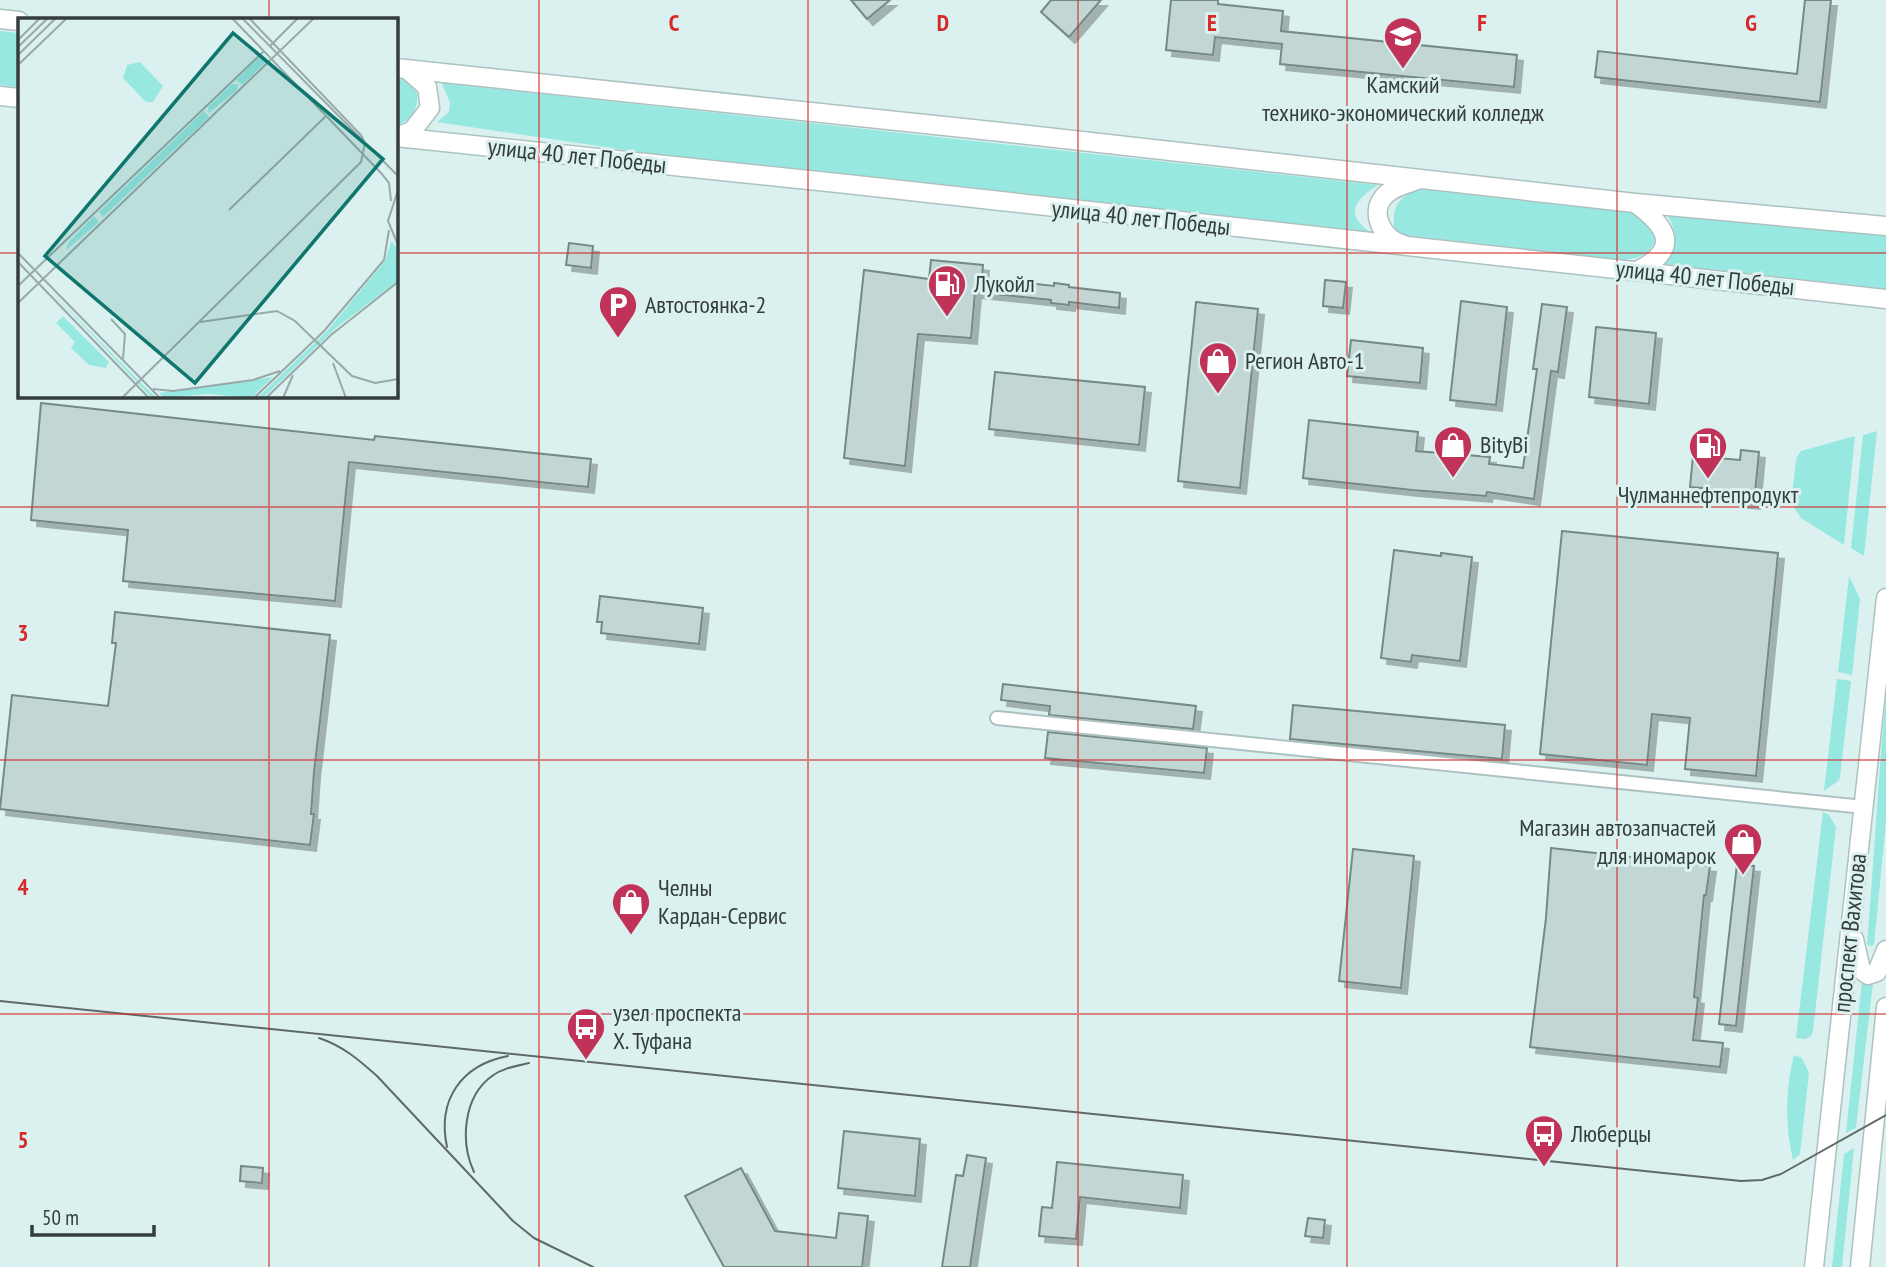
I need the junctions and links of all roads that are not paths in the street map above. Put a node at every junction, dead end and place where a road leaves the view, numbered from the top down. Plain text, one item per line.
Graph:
1 (0, 19) edge
2 (18, 21) edge
3 (402, 69) edge
4 (0, 96) edge
5 (18, 98) edge
6 (397, 137) edge
7 (397, 137) edge
8 (1420, 179) junction
9 (1635, 203) junction
10 (1886, 226) edge
11 (1419, 248) junction
12 (1637, 271) junction
13 (1886, 299) edge
14 (1886, 598) edge
15 (997, 718) dead end
16 (1864, 807) junction
17 (1851, 926) junction
18 (1886, 950) edge
19 (1886, 1007) edge
20 (1814, 1267) edge
21 (1860, 1267) edge

1 - 2 street
3 - 6 street
3 - 8 street
4 - 5 street
7 - 11 street, улица 40 лет Победы
8 - 9 street
8 - 11 street
9 - 10 street
9 - 12 street
11 - 12 street, улица 40 лет Победы
12 - 13 street, улица 40 лет Победы
14 - 16 street, проспект Вахитова
15 - 16 street
16 - 17 street, проспект Вахитова
17 - 18 street
17 - 20 street, проспект Вахитова
19 - 21 street, проспект Вахитова

